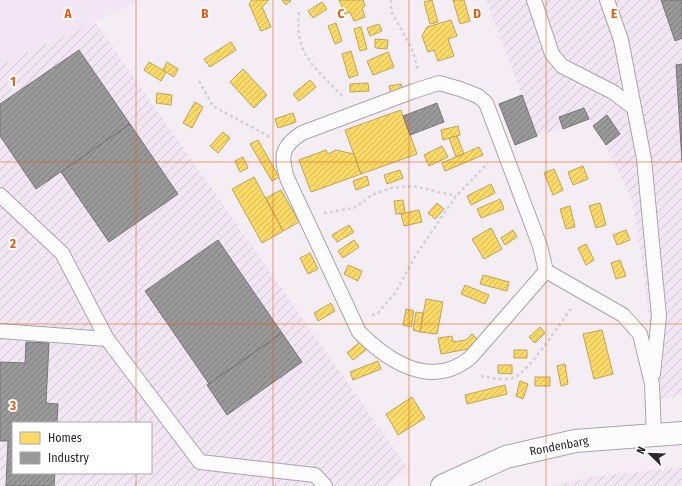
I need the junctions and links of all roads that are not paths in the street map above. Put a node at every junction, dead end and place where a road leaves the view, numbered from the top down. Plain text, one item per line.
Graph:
1 (534, 0) edge
2 (607, 0) edge
3 (634, 108) junction
4 (0, 194) edge
5 (546, 271) junction
6 (0, 331) edge
7 (107, 339) junction
8 (652, 384) junction
9 (682, 433) edge
10 (654, 436) junction
11 (324, 486) edge
12 (442, 486) edge

1 - 3 lane
2 - 3 lane
3 - 8 lane
4 - 7 lane
5 - 5 lane
5 - 8 lane
6 - 7 lane
7 - 11 lane
8 - 10 lane
9 - 10 street, Rondenbarg
10 - 12 street, Rondenbarg

